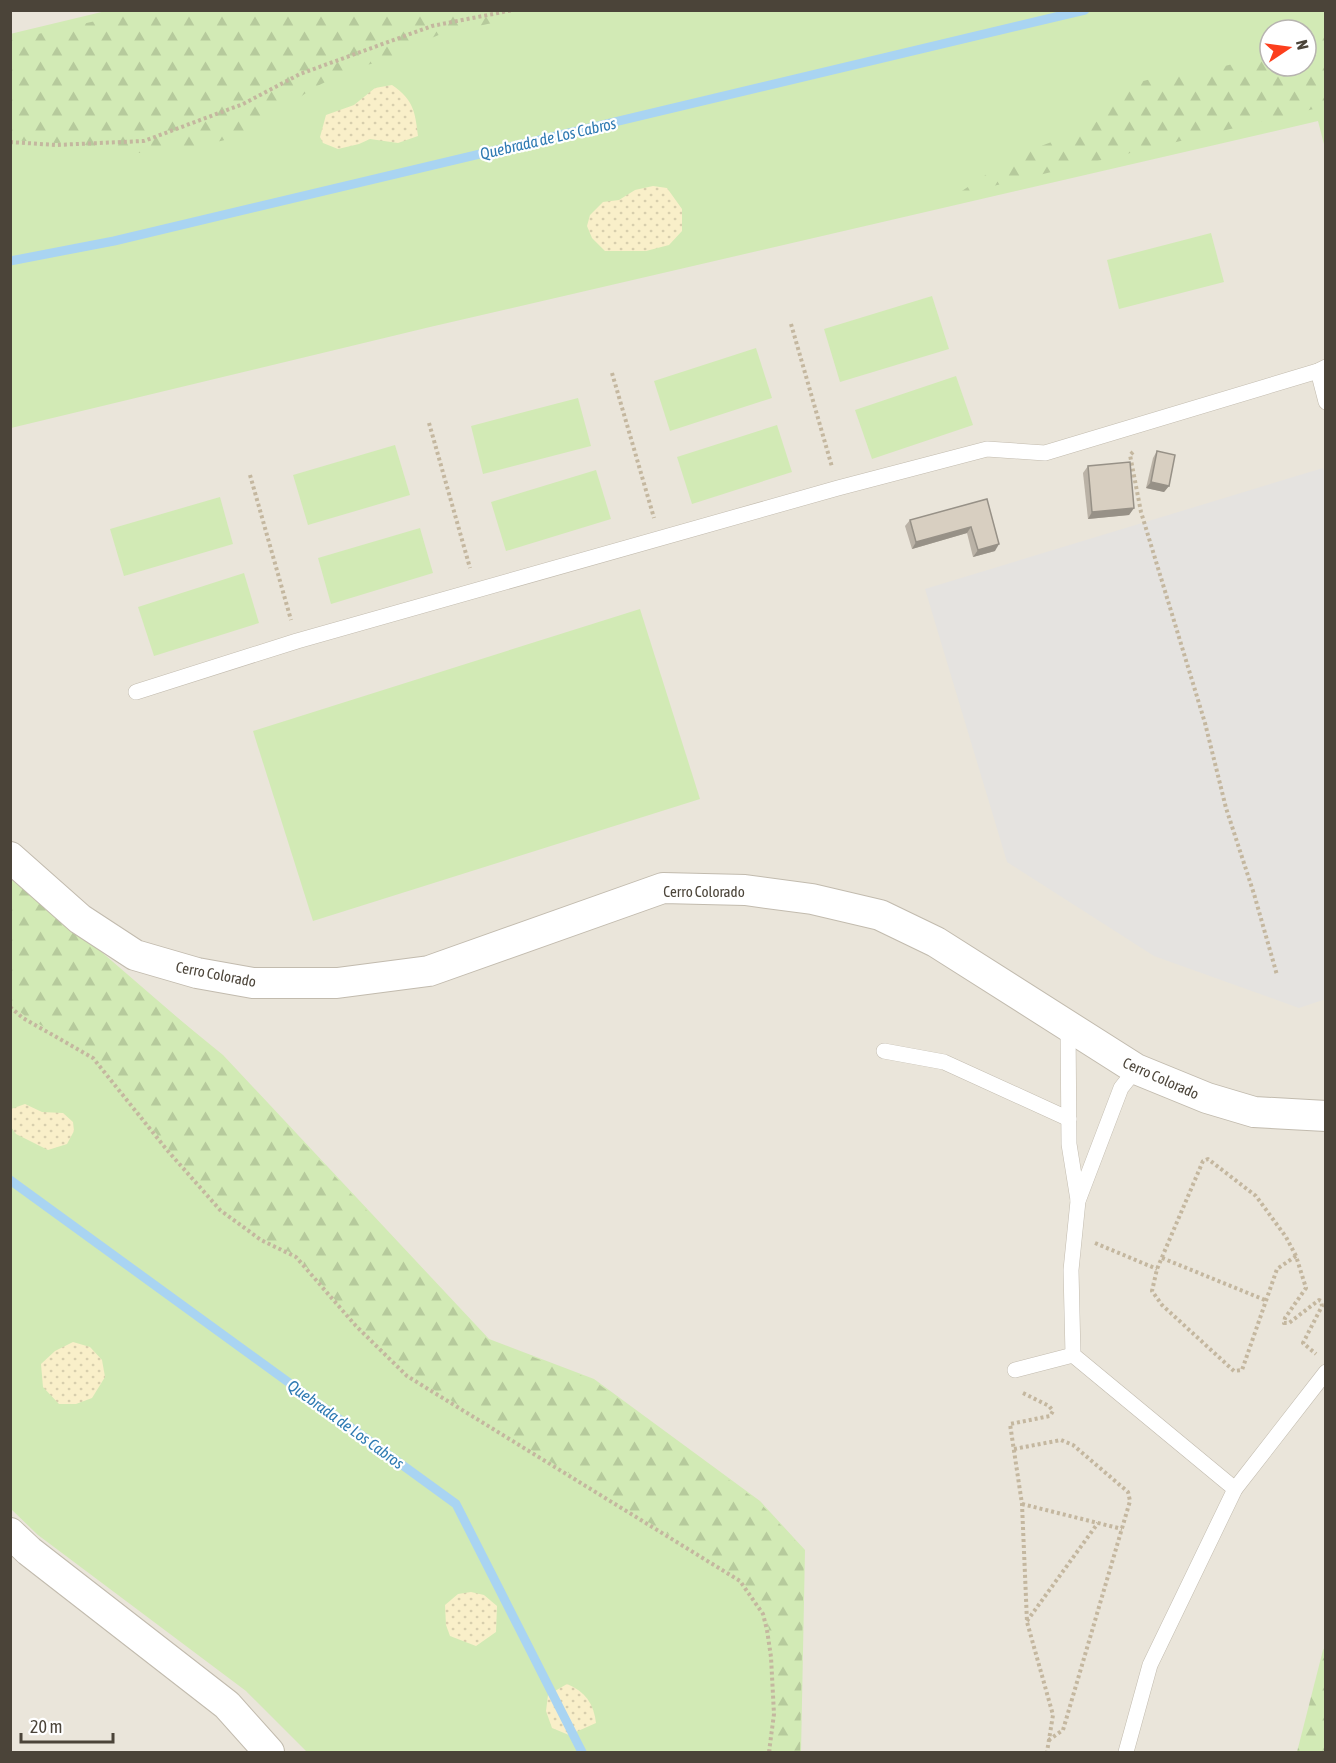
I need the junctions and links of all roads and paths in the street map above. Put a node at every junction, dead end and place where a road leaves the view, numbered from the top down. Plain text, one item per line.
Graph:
1 (513, 10) edge
2 (10, 142) edge
3 (791, 324) dead end
4 (1322, 369) edge
5 (612, 374) dead end
6 (1326, 402) edge
7 (429, 423) dead end
8 (1137, 448) dead end
9 (250, 475) dead end
10 (838, 488) junction
11 (660, 538) junction
12 (476, 589) junction
13 (297, 641) junction
14 (136, 692) dead end
15 (10, 857) edge
16 (1277, 975) dead end
17 (10, 1007) edge
18 (1068, 1026) junction
19 (884, 1051) dead end
20 (1136, 1069) junction
21 (1326, 1116) edge
22 (1069, 1119) junction
23 (1078, 1202) junction
24 (1075, 1235) junction
25 (1296, 1256) junction
26 (1162, 1258) junction
27 (1157, 1269) junction
28 (1265, 1300) junction
29 (1073, 1355) junction
30 (1318, 1355) dead end
31 (1015, 1370) joint
32 (1326, 1372) edge
33 (1014, 1449) junction
34 (1235, 1489) junction
35 (1022, 1504) junction
36 (1098, 1523) junction
37 (1122, 1529) junction
38 (10, 1533) edge
39 (1027, 1622) junction
40 (1049, 1740) junction
41 (269, 1752) edge
42 (769, 1752) edge
43 (1047, 1752) edge
44 (1126, 1752) edge

1 - 2 path
3 - 10 path
4 - 6 lane
4 - 10 lane
5 - 11 path
7 - 12 path
8 - 16 path
9 - 13 path
10 - 11 lane
11 - 12 lane
12 - 13 lane
13 - 14 lane
15 - 18 street, Cerro Colorado
17 - 42 path
18 - 20 street, Cerro Colorado
18 - 22 lane
19 - 22 lane
20 - 21 street, Cerro Colorado
20 - 23 lane
22 - 23 lane
23 - 24 lane
24 - 27 path
24 - 29 lane
25 - 26 path
25 - 28 path
25 - 30 path
26 - 27 path
26 - 28 path
27 - 28 path
29 - 31 lane
29 - 34 lane
31 - 33 path
32 - 34 lane
33 - 35 path
33 - 37 path
34 - 44 lane
35 - 36 path
35 - 39 path
36 - 37 path
36 - 39 path
37 - 40 path
38 - 41 street
39 - 40 path
40 - 43 path

